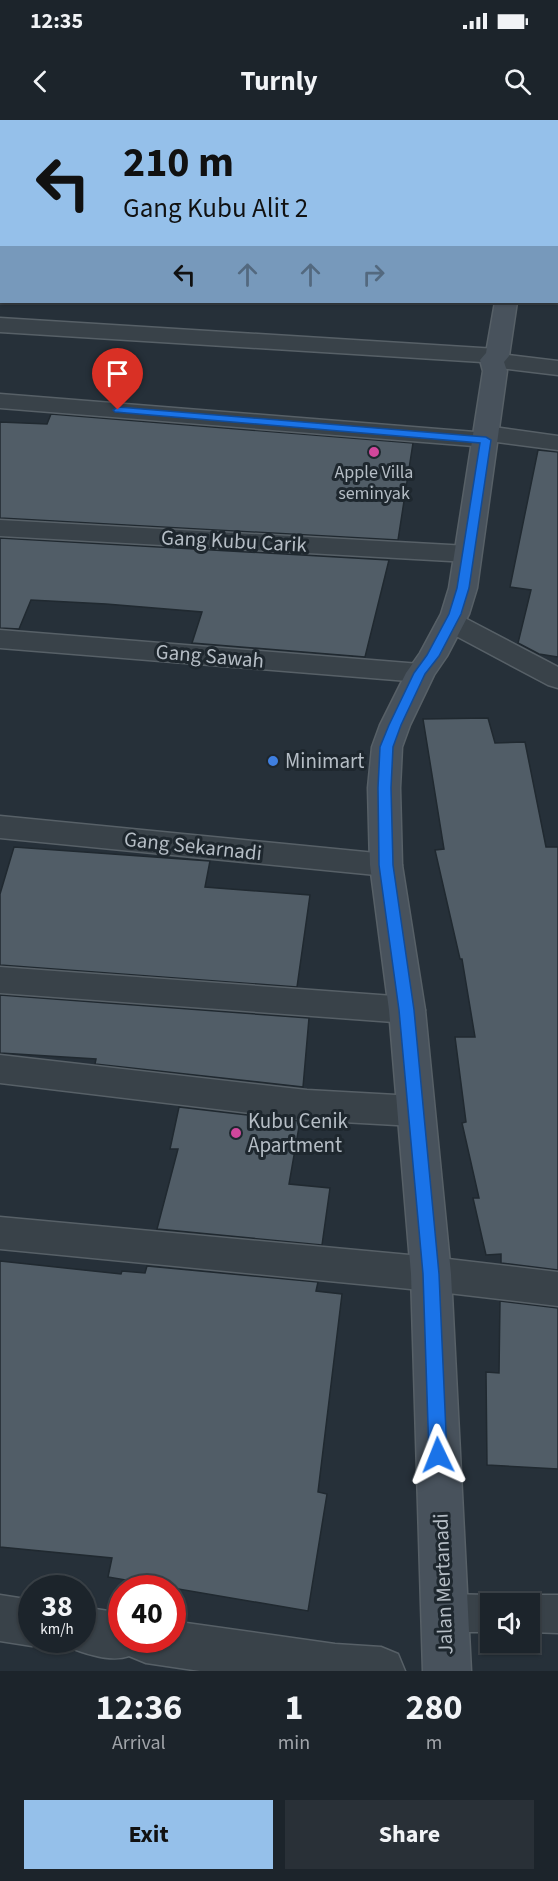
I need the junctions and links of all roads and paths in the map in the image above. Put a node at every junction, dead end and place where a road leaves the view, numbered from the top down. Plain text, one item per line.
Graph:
1 (506, 303) edge
2 (0, 325) edge
3 (494, 358) junction
4 (558, 368) edge
5 (0, 401) edge
6 (486, 437) junction
7 (558, 443) edge
8 (0, 528) edge
9 (468, 554) junction
10 (451, 622) junction
11 (0, 639) edge
12 (420, 673) junction
13 (558, 678) edge
14 (0, 828) edge
15 (386, 865) junction
16 (0, 980) edge
17 (407, 1010) junction
18 (0, 1069) edge
19 (414, 1111) junction
20 (0, 1233) edge
21 (431, 1274) junction
22 (558, 1289) edge
23 (444, 1613) junction
24 (480, 1614) edge
25 (540, 1614) edge
26 (558, 1614) edge
27 (0, 1618) edge
28 (18, 1621) edge
29 (186, 1646) edge
30 (381, 1671) edge
31 (447, 1671) edge

1 - 3 street, Jalan Mertanadi
2 - 3 street
3 - 4 street
3 - 6 street, Jalan Mertanadi
5 - 6 street
6 - 7 street
6 - 9 street, Jalan Mertanadi
8 - 9 street, Gang Kubu Carik
9 - 10 street, Jalan Mertanadi
10 - 12 street, Jalan Mertanadi
10 - 13 street
11 - 12 street, Gang Sawah
12 - 15 street, Jalan Mertanadi
14 - 15 street, Gang Sekarnadi
15 - 17 street, Jalan Mertanadi
16 - 17 street
17 - 19 street, Jalan Mertanadi
18 - 19 street
19 - 21 street, Jalan Mertanadi
20 - 21 street
21 - 22 street
21 - 23 street, Jalan Mertanadi
23 - 24 lane
23 - 31 street, Jalan Mertanadi
25 - 26 lane
27 - 28 street
29 - 30 street

